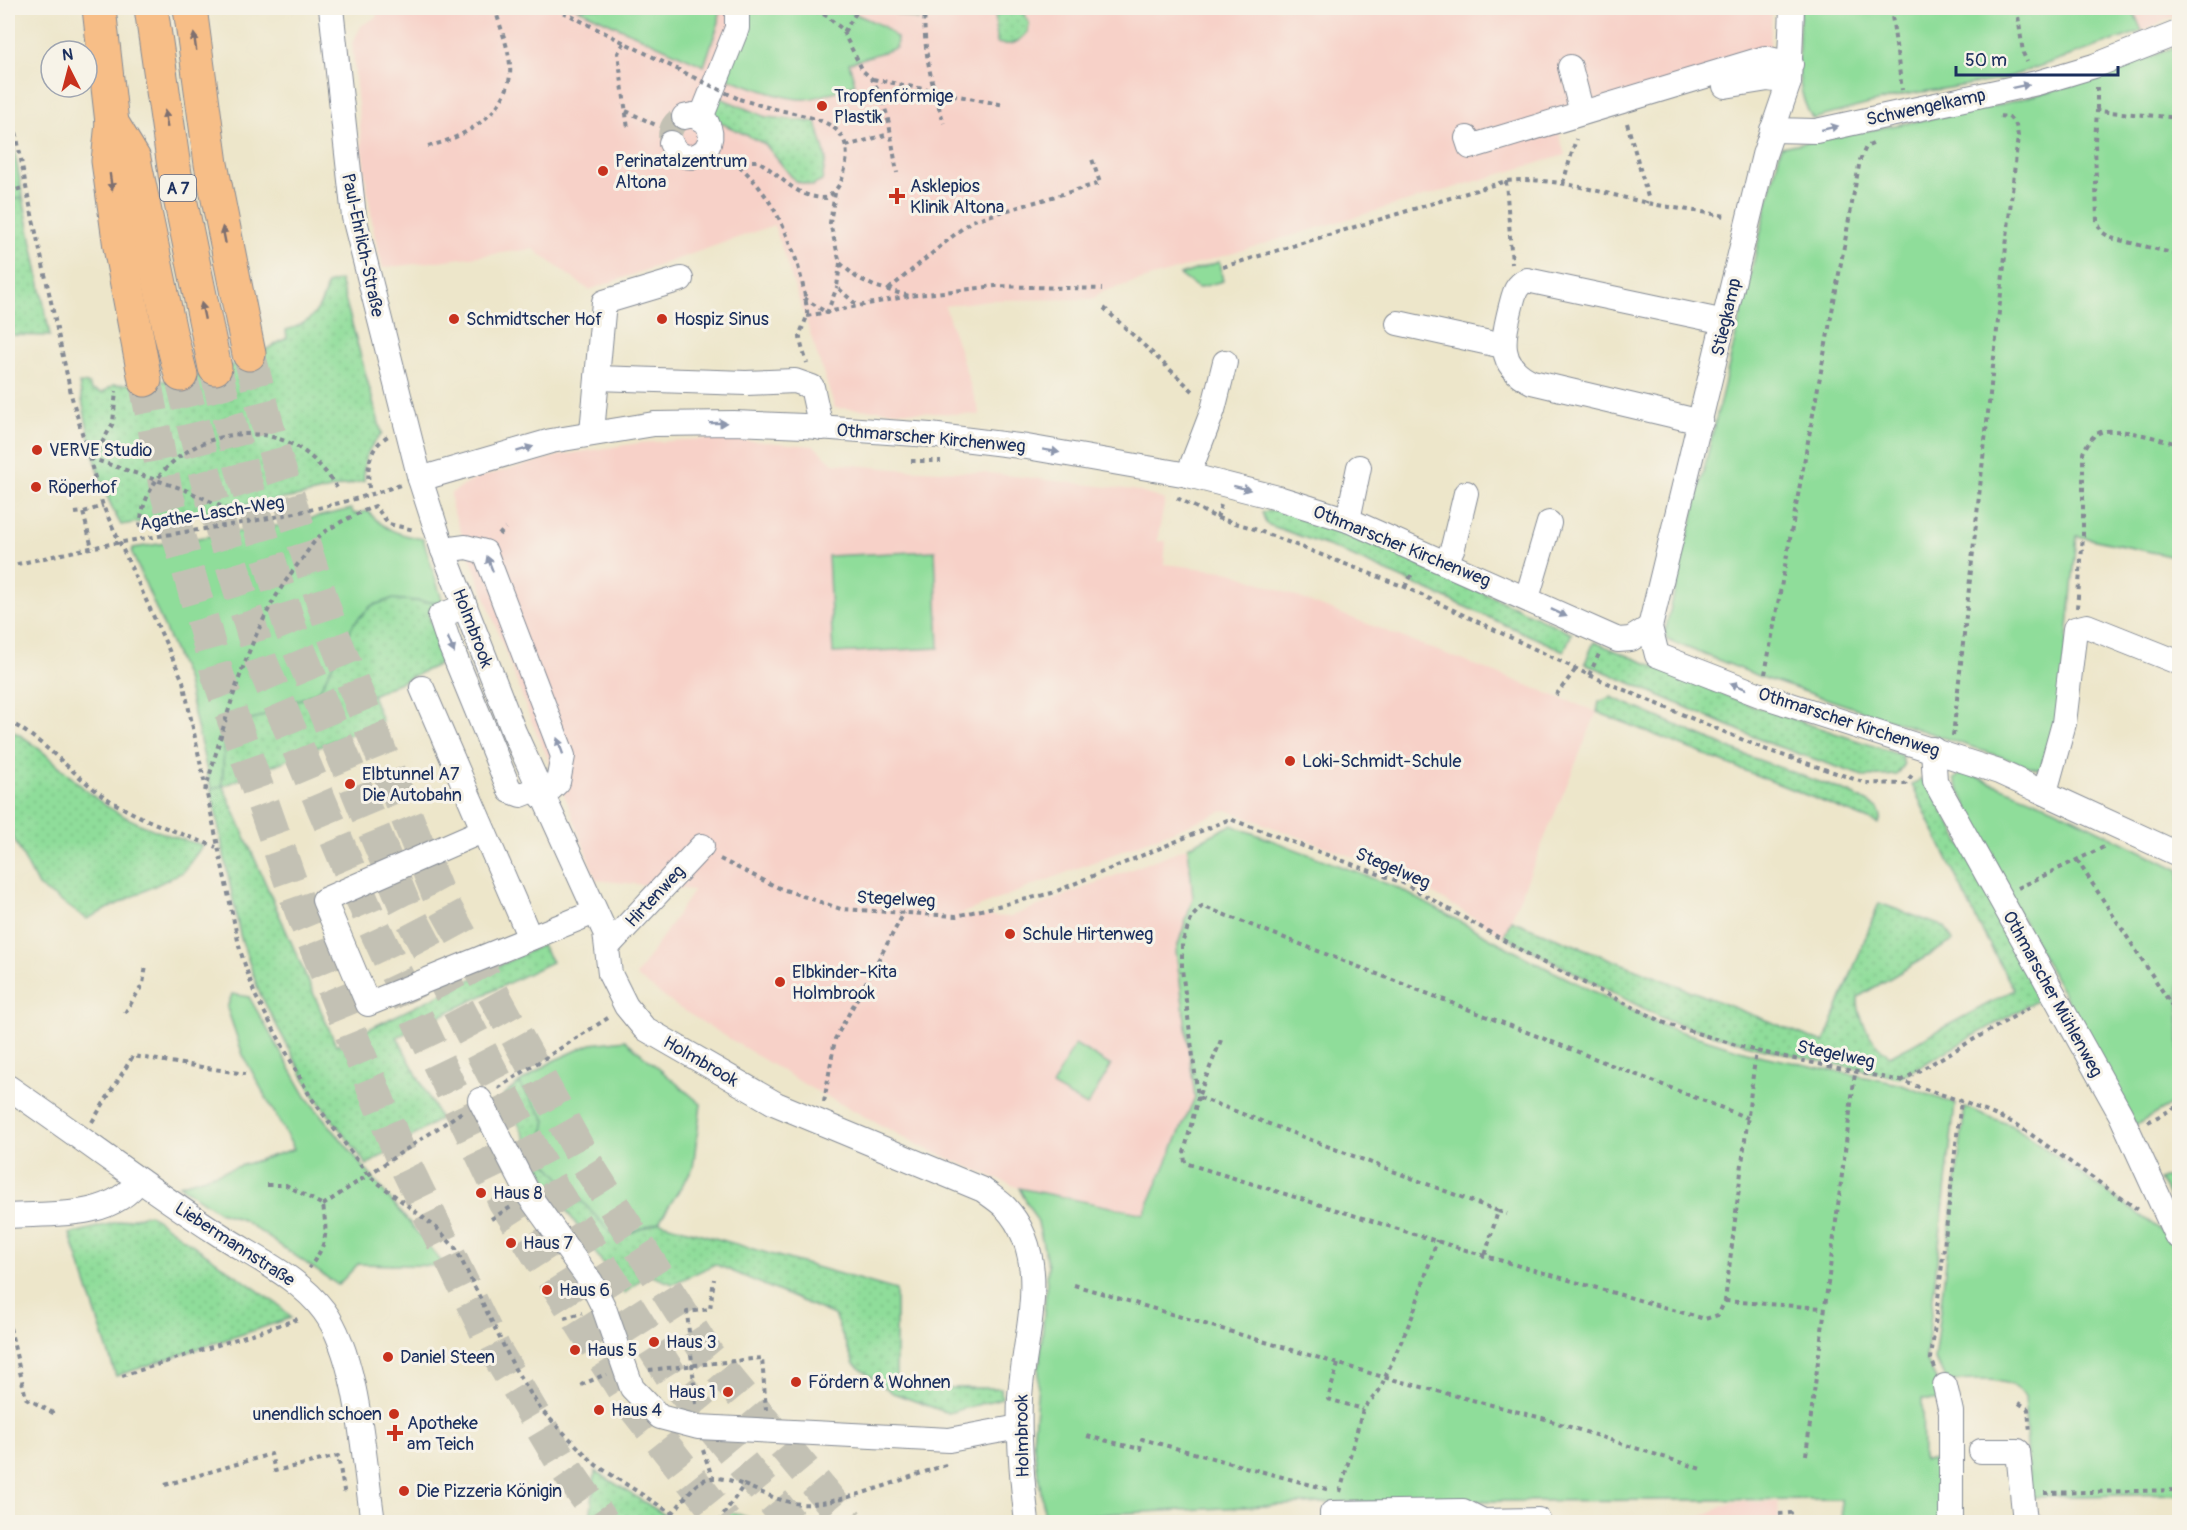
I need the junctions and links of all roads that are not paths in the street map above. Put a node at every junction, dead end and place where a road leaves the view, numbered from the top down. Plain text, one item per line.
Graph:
1 (99, 8) edge
2 (151, 8) edge
3 (190, 8) edge
4 (336, 8) edge
5 (737, 8) edge
6 (1792, 8) edge
7 (2180, 32) edge
8 (1569, 67) dead end
9 (1790, 73) junction
10 (1725, 86) dead end
11 (1582, 113) junction
12 (112, 123) junction
13 (1772, 130) junction
14 (666, 135) road end
15 (1467, 138) dead end
16 (681, 279) dead end
17 (1725, 322) junction
18 (1398, 323) dead end
19 (1503, 346) junction
20 (249, 354) tunnel mouth
21 (1225, 362) dead end
22 (215, 368) tunnel mouth
23 (182, 375) tunnel mouth
24 (597, 378) junction
25 (130, 386) tunnel mouth
26 (1701, 422) junction
27 (820, 428) junction
28 (592, 432) junction
29 (1359, 467) dead end
30 (1188, 474) junction
31 (420, 478) junction
32 (1466, 493) dead end
33 (1348, 520) junction
34 (1549, 523) dead end
35 (443, 550) junction
36 (1446, 562) junction
37 (1527, 598) junction
38 (1650, 627) junction
39 (2180, 663) edge
40 (422, 688) dead end
41 (1943, 745) junction
42 (540, 792) junction
43 (2045, 792) junction
44 (482, 831) junction
45 (702, 846) road end
46 (2180, 855) edge
47 (595, 912) junction
48 (530, 938) junction
49 (608, 946) junction
50 (8, 1087) edge
51 (480, 1100) dead end
52 (139, 1180) junction
53 (8, 1215) edge
54 (2178, 1236) edge
55 (1945, 1386) road end
56 (1019, 1427) junction
57 (1981, 1451) dead end
58 (1338, 1509) edge
59 (1538, 1520) dead end
60 (373, 1522) edge
61 (1027, 1522) edge
62 (1951, 1522) edge
63 (2025, 1522) edge

1 - 12 highway, A 7
22 -> 2 highway, A 7
20 -> 3 highway, A 7
4 - 31 street, Paul-Ehrlich-Straße
5 - 14 street
6 - 9 street, Stiegkamp
13 -> 7 street, Schwengelkamp
8 - 11 street
9 - 10 street
9 - 11 street
9 - 13 street, Stiegkamp
11 - 15 street
12 - 23 highway, A 7
12 -> 25 highway, A 7
13 - 17 street, Stiegkamp
16 - 24 street
17 - 19 street
17 - 26 street, Stiegkamp
18 - 19 street
19 - 26 street
21 - 30 street
24 - 27 street
24 - 28 street
26 - 38 street, Stiegkamp
28 -> 27 street, Othmarscher Kirchenweg
27 -> 30 street, Othmarscher Kirchenweg
31 -> 28 street, Othmarscher Kirchenweg
29 - 33 street
30 -> 33 street, Othmarscher Kirchenweg
31 - 35 street, Holmbrook
32 - 36 street
33 - 36 street, Othmarscher Kirchenweg
34 - 37 street
35 - 42 street, Holmbrook
42 -> 35 street
36 - 37 street, Othmarscher Kirchenweg
37 -> 38 street, Othmarscher Kirchenweg
41 -> 38 street, Othmarscher Kirchenweg
39 - 43 street
40 - 44 street
41 - 43 street, Othmarscher Kirchenweg
41 - 54 street, Othmarscher Mühlenweg
42 - 47 street, Holmbrook
43 - 46 street, Othmarscher Kirchenweg
44 - 48 street
44 - 48 street
45 - 49 street, Hirtenweg
47 - 48 street
47 - 49 street, Holmbrook
49 - 56 street, Holmbrook
50 - 52 street, Liebermannstraße
51 - 56 street
52 - 53 street
52 - 60 street, Liebermannstraße
55 - 62 street
56 - 61 street, Holmbrook
57 - 63 street
58 - 59 street

